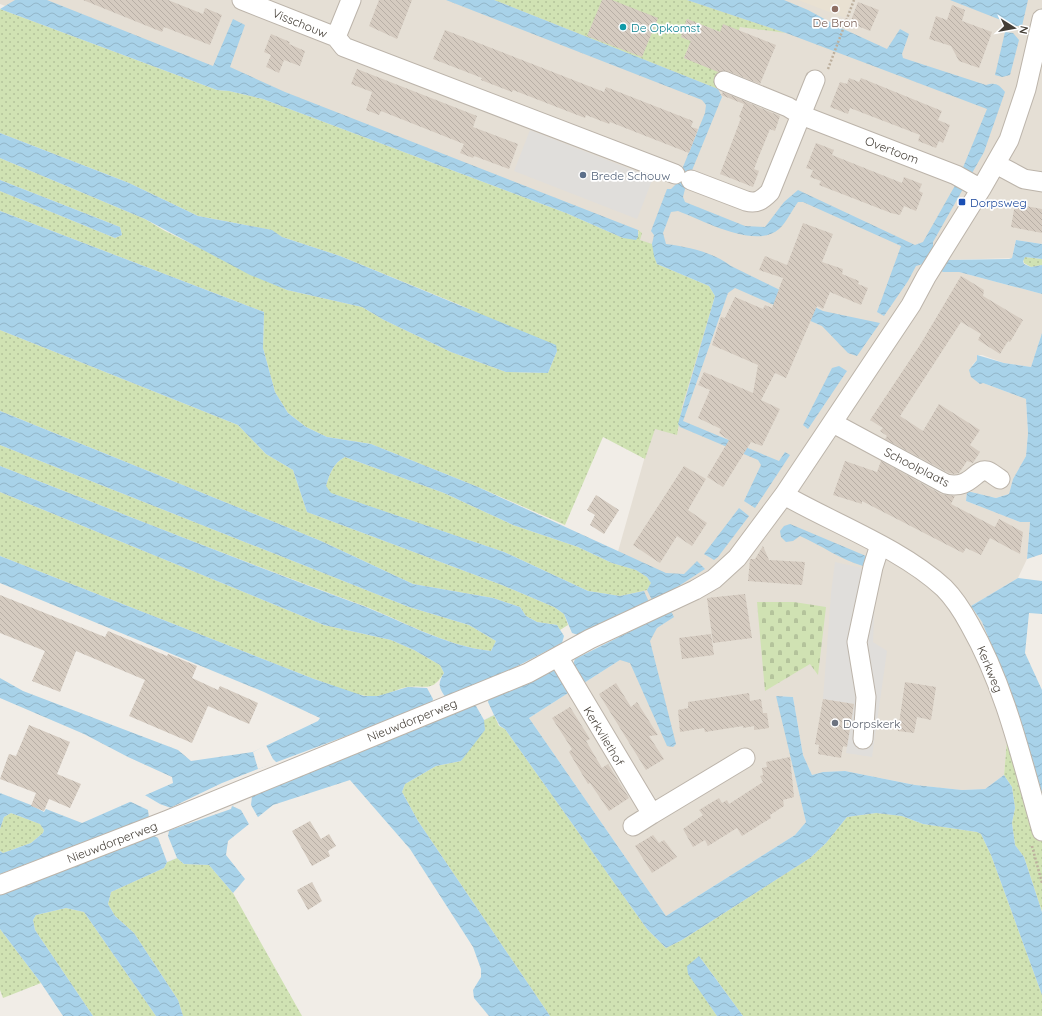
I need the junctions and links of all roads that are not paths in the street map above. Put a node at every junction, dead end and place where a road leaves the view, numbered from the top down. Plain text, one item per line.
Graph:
1 (242, 0) edge
2 (351, 0) edge
3 (1042, 19) edge
4 (336, 37) junction
5 (815, 80) dead end
6 (724, 81) dead end
7 (801, 115) junction
8 (996, 164) junction
9 (969, 182) junction
10 (1042, 182) edge
11 (833, 423) junction
12 (1000, 479) dead end
13 (784, 495) junction
14 (880, 545) junction
15 (558, 657) junction
16 (863, 739) dead end
17 (746, 758) dead end
18 (652, 814) junction
19 (633, 826) dead end
20 (1042, 831) edge
21 (0, 884) edge

1 - 4 street, Visschouw
2 - 4 street
3 - 8 street
4 - 7 street
5 - 7 street
6 - 7 street, Overtoom
7 - 9 street, Overtoom
8 - 9 street
8 - 10 street
9 - 11 street
11 - 12 street, Schoolplaats
11 - 13 street
13 - 14 street, Kerkweg
13 - 15 street, Nieuwdorperweg
14 - 16 street
14 - 20 street, Kerkweg
15 - 18 street, Kerkvliethof
15 - 21 street, Nieuwdorperweg
17 - 18 street
18 - 19 street

